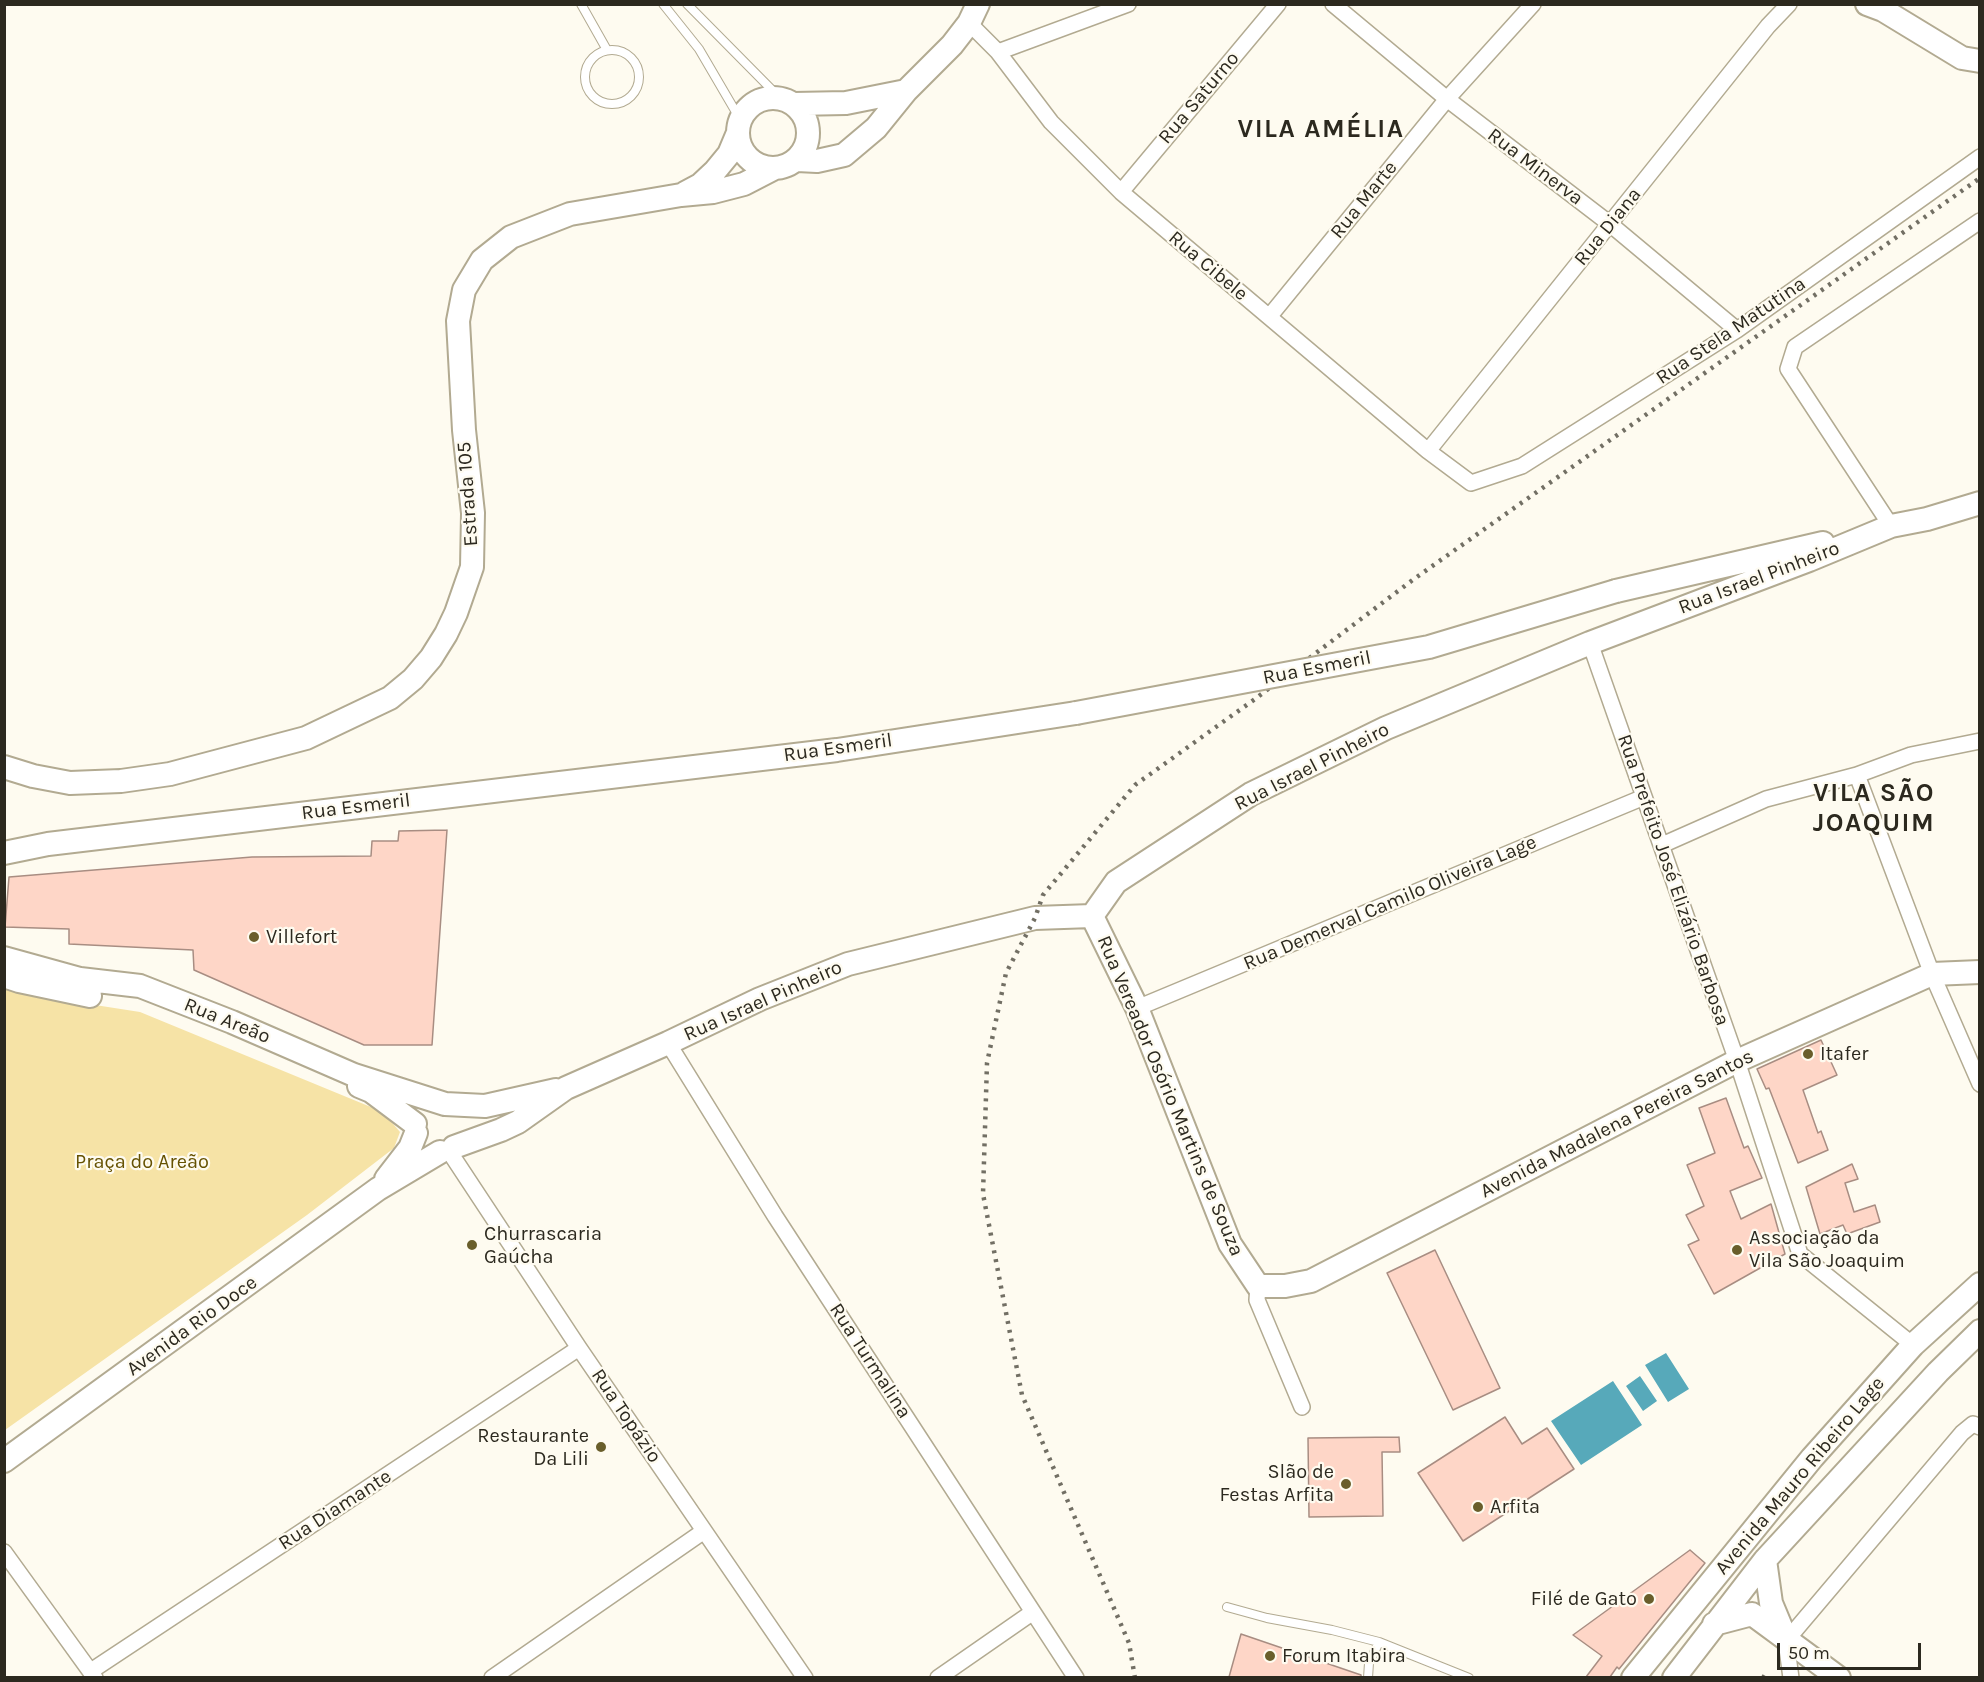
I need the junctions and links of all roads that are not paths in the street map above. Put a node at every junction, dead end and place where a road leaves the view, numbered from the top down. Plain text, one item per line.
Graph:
1 (581, 4) edge
2 (663, 4) edge
3 (687, 4) edge
4 (1128, 4) edge
5 (1278, 4) edge
6 (1333, 4) edge
7 (1533, 4) edge
8 (1789, 4) edge
9 (1867, 4) edge
10 (974, 14) edge
11 (607, 50) junction
12 (998, 52) junction
13 (1980, 61) edge
14 (906, 91) junction
15 (1447, 99) junction
16 (787, 101) junction
17 (739, 127) junction
18 (1980, 157) edge
19 (797, 160) junction
20 (773, 169) junction
21 (1121, 192) junction
22 (681, 195) junction
23 (1980, 221) edge
24 (1610, 224) junction
25 (1269, 317) junction
26 (1737, 330) junction
27 (1428, 451) junction
28 (1471, 483) joint
29 (1980, 504) edge
30 (1891, 526) junction
31 (1590, 643) junction
32 (1980, 741) edge
33 (4, 767) edge
34 (1857, 775) junction
35 (1644, 797) junction
36 (4, 838) edge
37 (48, 844) junction
38 (1662, 844) junction
39 (4, 853) edge
40 (1092, 916) junction
41 (4, 958) edge
42 (1980, 972) edge
43 (1932, 974) junction
44 (4, 976) edge
45 (1137, 1008) junction
46 (668, 1043) junction
47 (1737, 1061) junction
48 (1980, 1084) edge
49 (566, 1088) junction
50 (445, 1104) junction
51 (416, 1128) junction
52 (448, 1150) junction
53 (378, 1189) junction
54 (1980, 1284) edge
55 (1258, 1286) junction
56 (1980, 1331) edge
57 (1913, 1345) junction
58 (579, 1348) junction
59 (1302, 1407) dead end
60 (1976, 1426) edge
61 (4, 1461) edge
62 (704, 1531) junction
63 (4, 1552) edge
64 (1765, 1560) junction
65 (1227, 1607) dead end
66 (1033, 1612) junction
67 (1714, 1624) junction
68 (1786, 1641) junction
69 (1379, 1642) junction
70 (93, 1674) edge
71 (492, 1677) edge
72 (805, 1677) edge
73 (938, 1677) edge
74 (1076, 1677) edge
75 (1368, 1677) edge
76 (1469, 1677) edge
77 (1632, 1677) edge
78 (1674, 1677) edge
79 (1791, 1677) edge
80 (1839, 1677) edge

1 - 11 lane
2 - 17 lane
3 - 16 lane
4 - 12 street
5 - 21 street, Rua Saturno
6 - 15 street, Rua Minerva
7 - 15 street, Rua Marte
8 - 24 street, Rua Diana
9 - 13 street
10 - 12 street, Rua Cibele
10 - 14 street
11 - 11 lane
12 - 21 street, Rua Cibele
14 - 16 street
14 - 19 street
15 - 24 street, Rua Minerva
15 - 25 street, Rua Marte
16 - 17 street
16 - 19 street
17 - 20 street
17 - 22 street, Estrada 105
18 - 26 street, Rua Stela Matutina
19 - 20 street
20 - 22 street, Estrada 105
21 - 25 street, Rua Cibele
22 - 33 street, Estrada 105
23 - 30 street
24 - 26 street, Rua Minerva
24 - 27 street, Rua Diana
25 - 27 street, Rua Cibele
26 - 28 street, Rua Stela Matutina
27 - 28 street, Rua Cibele
29 - 30 street, Rua Israel Pinheiro
30 - 31 street, Rua Israel Pinheiro
30 - 37 street, Rua Esmeril, bridge
31 - 35 street, Rua Prefeito José Elizário Barbosa
31 - 40 street, Rua Israel Pinheiro
32 - 34 street
34 - 38 street
34 - 43 street
35 - 38 street, Rua Prefeito José Elizário Barbosa
35 - 45 street, Rua Demerval Camilo Oliveira Lage
36 - 37 street
37 - 39 street
38 - 47 street, Rua Prefeito José Elizário Barbosa
40 - 45 street, Rua Vereador Osório Martins de Souza
40 - 46 street, Rua Israel Pinheiro
41 - 50 street, Rua Areão
42 - 43 street, Avenida Madalena Pereira Santos
43 - 47 street, Avenida Madalena Pereira Santos
43 - 48 street
44 - 51 street, Rua Areão
45 - 55 street, Rua Vereador Osório Martins de Souza
46 - 49 street, Rua Israel Pinheiro
46 - 66 street, Rua Turmalina
47 - 55 street, Avenida Madalena Pereira Santos
47 - 57 street, Rua Prefeito José Elizário Barbosa
49 - 50 street, Rua Israel Pinheiro
49 - 52 street, Rua Israel Pinheiro
50 - 51 street
50 - 52 street
51 - 52 street
51 - 53 street, Avenida Rio Doce
52 - 53 street, Avenida Rio Doce
52 - 58 street, Rua Topázio
53 - 61 street, Avenida Rio Doce
54 - 57 street, Avenida Mauro Ribeiro Lage
55 - 59 street, Rua Vereador Osório Martins de Souza
56 - 64 street, Avenida Mauro Ribeiro Lage
57 - 77 street, Avenida Mauro Ribeiro Lage
58 - 62 street, Rua Topázio
58 - 70 street, Rua Diamante
60 - 68 street
62 - 71 street
62 - 72 street, Rua Topázio
63 - 70 street
64 - 67 street, Avenida Mauro Ribeiro Lage
64 - 68 street
65 - 69 lane
66 - 73 street
66 - 74 street, Rua Turmalina
67 - 68 street
67 - 78 street, Avenida Mauro Ribeiro Lage
68 - 79 street
68 - 80 street
69 - 75 lane
69 - 76 lane

